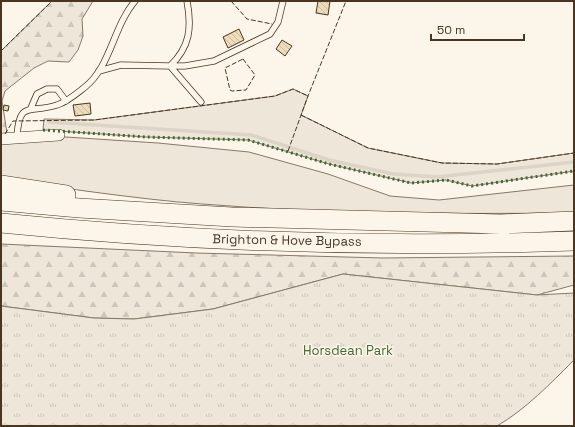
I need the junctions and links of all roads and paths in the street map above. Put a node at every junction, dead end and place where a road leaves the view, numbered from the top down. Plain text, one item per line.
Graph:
1 (135, 1) edge
2 (186, 1) edge
3 (284, 1) edge
4 (170, 66) junction
5 (99, 71) junction
6 (66, 101) junction
7 (201, 102) dead end
8 (31, 108) junction
9 (59, 135) dead end
10 (17, 137) junction
11 (1, 139) edge
12 (1, 185) edge
13 (1, 201) edge
14 (156, 212) junction
15 (574, 221) edge
16 (1, 223) edge
17 (1, 232) edge
18 (89, 232) junction
19 (574, 241) edge

1 - 5 lane
2 - 4 lane
3 - 4 lane
4 - 5 lane
4 - 7 lane
5 - 6 lane
6 - 8 lane
6 - 8 lane
8 - 10 lane
9 - 10 street
10 - 11 street
12 - 14 highway
13 - 14 highway, Brighton & Hove Bypass
14 - 15 highway, Brighton & Hove Bypass
16 - 18 highway, Brighton & Hove Bypass
17 - 18 highway
18 - 19 highway, Brighton & Hove Bypass

